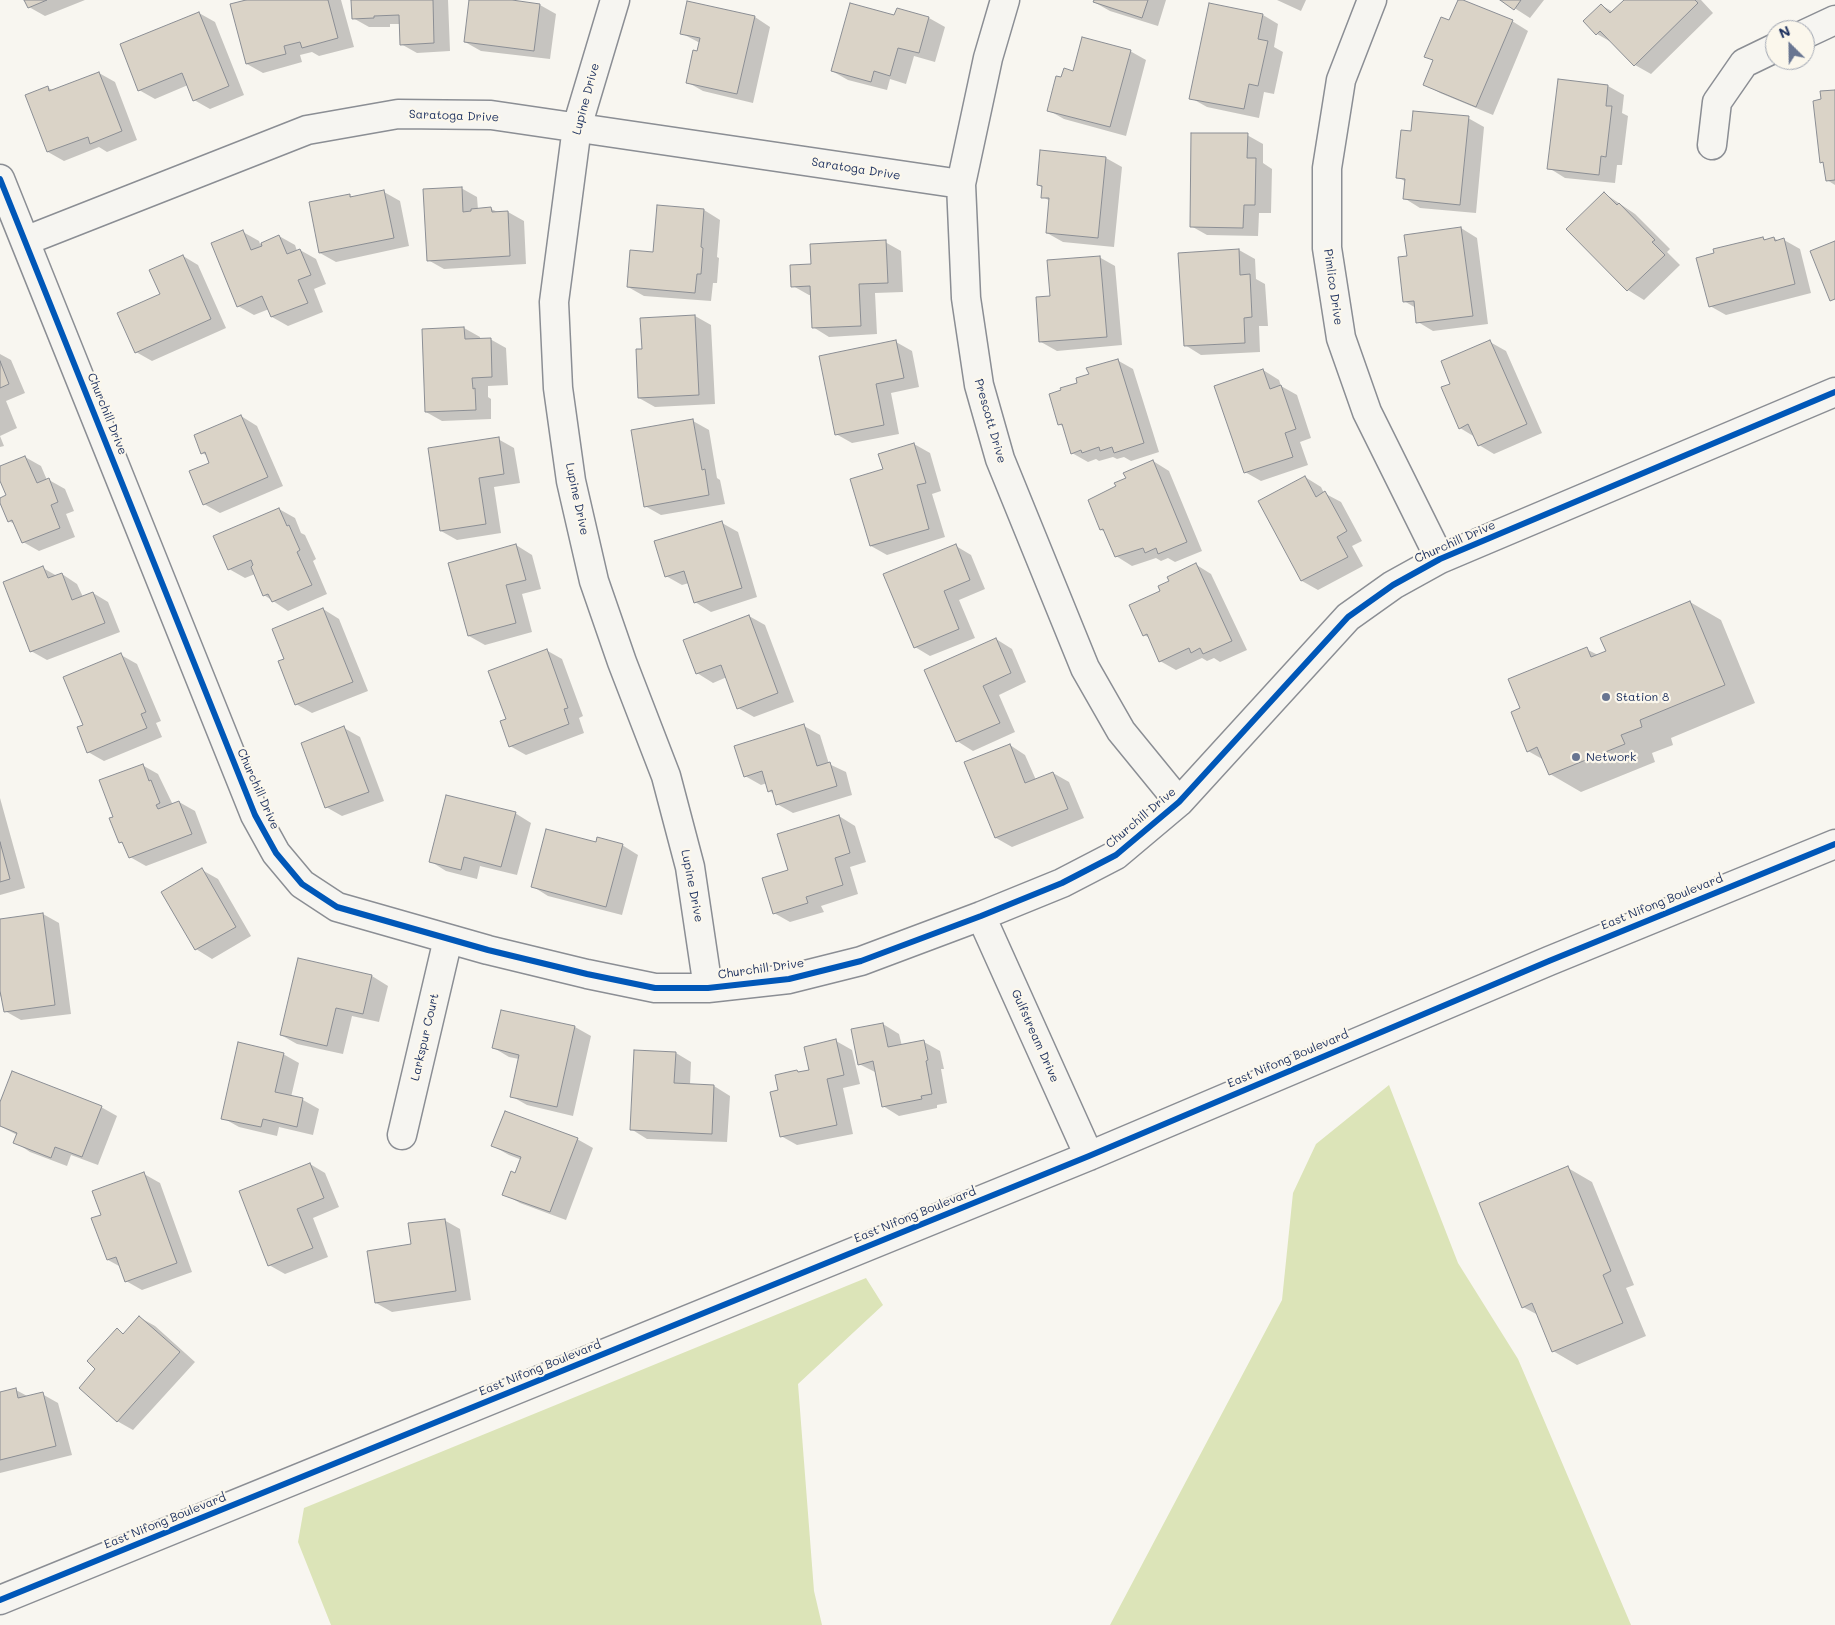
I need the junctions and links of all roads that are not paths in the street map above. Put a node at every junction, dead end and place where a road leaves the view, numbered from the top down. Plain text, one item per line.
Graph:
1 (615, 0) edge
2 (1005, 0) edge
3 (1372, 0) edge
4 (1835, 20) edge
5 (1815, 29) edge
6 (1765, 53) edge
7 (577, 127) junction
8 (1712, 145) dead end
9 (0, 179) edge
10 (961, 184) junction
11 (26, 241) junction
12 (1835, 392) edge
13 (1440, 559) junction
14 (1179, 802) junction
15 (1835, 844) edge
16 (982, 916) junction
17 (448, 940) junction
18 (708, 988) junction
19 (402, 1135) dead end
20 (1089, 1156) junction
21 (0, 1600) edge

1 - 7 street, Lupine Drive
2 - 10 street, Prescott Drive
3 - 13 street, Pimlico Drive
4 - 5 street
6 - 8 street
7 - 10 street, Saratoga Drive
7 - 11 street, Saratoga Drive
7 - 18 street, Lupine Drive
9 - 11 street, Churchill Drive
10 - 14 street, Prescott Drive
11 - 17 street, Churchill Drive
12 - 13 street, Churchill Drive
13 - 14 street, Churchill Drive
14 - 16 street, Churchill Drive
15 - 20 street, East Nifong Boulevard
16 - 18 street, Churchill Drive
16 - 20 street, Gulfstream Drive
17 - 18 street, Churchill Drive
17 - 19 street, Larkspur Court
20 - 21 street, East Nifong Boulevard

